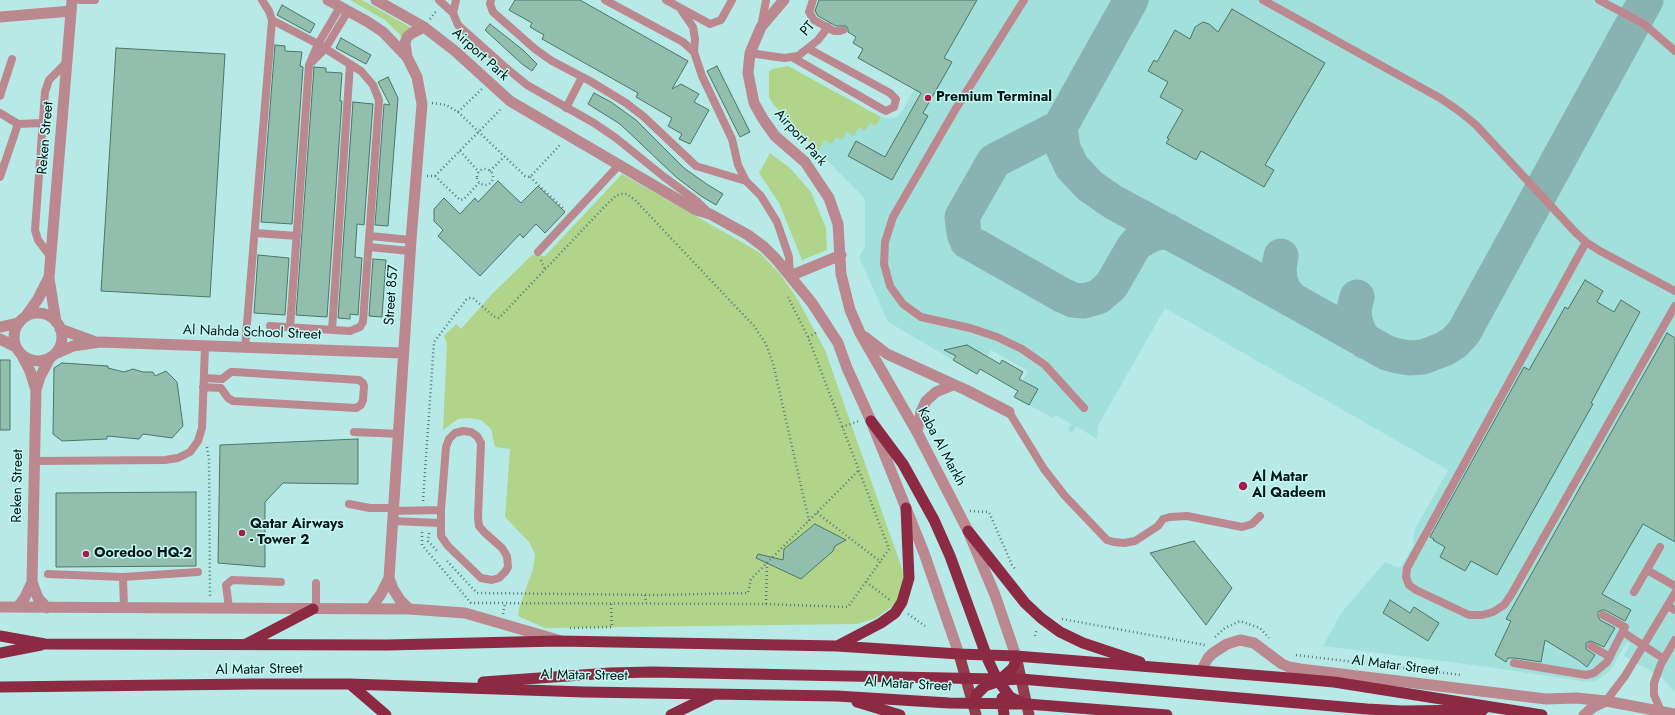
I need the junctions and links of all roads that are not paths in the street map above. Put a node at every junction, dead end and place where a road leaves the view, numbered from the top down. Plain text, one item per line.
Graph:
1 (80, 0) edge
2 (95, 0) edge
3 (262, 0) edge
4 (328, 0) edge
5 (376, 0) edge
6 (456, 0) edge
7 (491, 0) edge
8 (605, 0) edge
9 (666, 0) edge
10 (732, 0) edge
11 (766, 0) edge
12 (784, 0) edge
13 (813, 0) edge
14 (1024, 0) edge
15 (1263, 0) edge
16 (1599, 0) edge
17 (441, 2) edge
18 (71, 5) edge
19 (679, 7) junction
20 (344, 9) junction
21 (453, 12) junction
22 (0, 17) edge
23 (272, 20) junction
24 (424, 27) junction
25 (761, 27) junction
26 (828, 27) junction
27 (843, 30) dead end
28 (318, 44) junction
29 (325, 49) junction
30 (809, 49) junction
31 (1675, 51) edge
32 (694, 52) junction
33 (750, 53) junction
34 (407, 57) junction
35 (792, 57) junction
36 (12, 59) dead end
37 (67, 62) junction
38 (350, 64) junction
39 (309, 66) junction
40 (582, 77) junction
41 (0, 96) edge
42 (566, 108) junction
43 (0, 113) edge
44 (43, 123) junction
45 (18, 124) junction
46 (620, 164) junction
47 (0, 177) edge
48 (746, 181) junction
49 (710, 214) junction
50 (255, 233) junction
51 (297, 236) junction
52 (370, 236) junction
53 (1586, 242) junction
54 (410, 245) junction
55 (369, 247) junction
56 (538, 252) dead end
57 (50, 256) junction
58 (840, 256) junction
59 (790, 276) junction
60 (49, 278) junction
61 (1675, 290) edge
62 (1675, 306) edge
63 (22, 320) junction
64 (58, 326) junction
65 (270, 326) dead end
66 (0, 327) edge
67 (290, 327) junction
68 (332, 330) junction
69 (860, 333) junction
70 (0, 339) edge
71 (100, 342) junction
72 (205, 346) junction
73 (245, 348) junction
74 (18, 351) junction
75 (403, 353) junction
76 (52, 356) junction
77 (204, 378) junction
78 (953, 385) junction
79 (203, 387) junction
80 (36, 390) junction
81 (1084, 408) dead end
82 (1009, 412) joint
83 (870, 419) junction
84 (354, 432) dead end
85 (917, 432) junction
86 (399, 434) junction
87 (34, 461) junction
88 (349, 504) dead end
89 (906, 508) junction
90 (441, 510) junction
91 (393, 513) junction
92 (1260, 516) dead end
93 (440, 523) junction
94 (968, 531) junction
95 (1660, 547) dead end
96 (1646, 570) junction
97 (198, 572) dead end
98 (48, 574) dead end
99 (123, 577) junction
100 (389, 578) junction
101 (32, 582) junction
102 (281, 582) dead end
103 (316, 583) dead end
104 (1675, 586) edge
105 (1634, 592) dead end
106 (1675, 593) edge
107 (1667, 606) junction
108 (0, 607) edge
109 (18, 607) junction
110 (47, 608) junction
111 (124, 608) junction
112 (229, 608) junction
113 (315, 609) junction
114 (370, 609) junction
115 (409, 609) junction
116 (1675, 610) edge
117 (1603, 615) dead end
118 (1623, 632) junction
119 (0, 636) edge
120 (1675, 640) edge
121 (558, 641) junction
122 (45, 644) junction
123 (244, 645) junction
124 (837, 646) junction
125 (1590, 646) dead end
126 (1643, 647) junction
127 (1672, 651) edge
128 (0, 653) edge
129 (959, 654) junction
130 (986, 655) junction
131 (1016, 656) junction
132 (1610, 657) junction
133 (1664, 659) junction
134 (1514, 663) dead end
135 (1159, 668) junction
136 (1201, 671) junction
137 (965, 679) junction
138 (1021, 679) junction
139 (997, 680) junction
140 (350, 684) junction
141 (0, 687) edge
142 (423, 687) junction
143 (713, 694) junction
144 (837, 696) junction
145 (1606, 701) junction
146 (973, 704) junction
147 (1513, 709) junction
148 (1003, 710) edge
149 (1028, 710) edge
150 (1113, 710) junction
151 (1660, 711) junction
152 (1675, 714) edge
153 (386, 715) edge
154 (671, 715) edge
155 (900, 715) edge
156 (976, 715) edge
157 (1100, 715) edge
158 (1166, 715) edge
159 (1542, 715) edge
160 (1584, 715) edge

1 - 2 lane
3 - 23 lane
4 - 20 street
5 - 24 street, Airport Park
6 - 21 lane, Airport Park
7 - 40 lane
8 - 32 lane
9 - 19 lane
10 - 19 lane
11 - 25 lane, Airport Park
12 - 25 street, Airport Park
13 - 26 lane
14 - 81 lane
15 - 53 lane
16 - 31 lane
17 - 21 lane
18 - 22 street
18 - 37 street, Reken Street
19 - 32 lane
20 - 28 lane
20 - 29 lane
20 - 34 street
21 - 42 lane, Airport Park
23 - 28 lane
23 - 50 lane
24 - 34 street, Street 857
24 - 46 street, Airport Park
25 - 33 street, Airport Park
26 - 27 lane
26 - 30 lane, PT
28 - 29 lane
28 - 39 lane
29 - 38 lane
29 - 39 lane
30 - 35 lane
30 - 35 lane
32 - 48 lane
33 - 35 lane
33 - 58 street, Airport Park
34 - 54 street, Street 857
36 - 41 lane
37 - 44 lane
37 - 57 street, Reken Street
38 - 52 lane
38 - 68 lane
39 - 51 lane
40 - 42 lane
40 - 48 lane
42 - 49 lane, Airport Park
43 - 45 lane
44 - 45 lane
44 - 57 lane
45 - 47 lane
46 - 49 street, Airport Park
46 - 56 lane
48 - 59 lane
49 - 59 street, Airport Park
50 - 51 lane
50 - 73 lane
51 - 67 lane
52 - 54 lane
52 - 55 lane
53 - 61 lane
53 - 62 lane
54 - 55 lane
54 - 75 street, Street 857
55 - 68 lane
57 - 60 street, Reken Street
58 - 59 street
58 - 69 street, Kaba Al Markh
59 - 83 street
60 - 63 street, Reken Street
60 - 64 street, Reken Street
63 - 64 street
63 - 66 street
63 - 74 street
64 - 71 street, Al Nahda School Street
64 - 76 street
65 - 67 lane
67 - 68 lane
69 - 78 street
69 - 85 street, Kaba Al Markh
70 - 74 street
71 - 72 street, Al Nahda School Street
71 - 76 street, Al Nahda School Street
72 - 73 street, Al Nahda School Street
72 - 77 lane
73 - 75 street, Al Nahda School Street
74 - 76 street
74 - 80 street, Reken Street
75 - 86 street, Street 857
76 - 80 street, Reken Street
77 - 79 lane
77 - 79 lane
78 - 82 street
78 - 85 street
79 - 87 lane
80 - 87 street, Reken Street
82 - 92 lane
83 - 89 street
83 - 130 highway
84 - 86 lane
85 - 94 street, Kaba Al Markh
86 - 91 street, Street 857
87 - 101 street, Reken Street
88 - 91 lane
89 - 124 highway
89 - 129 street
90 - 91 lane
90 - 93 lane
90 - 93 lane
91 - 93 lane
91 - 100 street, Street 857
94 - 131 street, Kaba Al Markh
94 - 135 highway
95 - 96 lane
96 - 104 lane
96 - 105 lane
97 - 99 lane
98 - 99 lane
99 - 111 lane
100 - 114 street, Street 857
100 - 115 street
101 - 109 street
101 - 110 street
102 - 112 lane
103 - 113 lane
106 - 107 lane
107 - 116 lane
107 - 126 lane
108 - 109 street, Al Matar Street
109 - 110 street, Al Matar Street
110 - 111 street, Al Matar Street
111 - 112 street, Al Matar Street
112 - 113 street, Al Matar Street
113 - 114 street, Al Matar Street
113 - 123 highway
114 - 115 street, Al Matar Street
115 - 121 street, Al Matar Street
117 - 118 lane
118 - 126 lane
118 - 132 lane
119 - 122 highway, Al Matar Street
120 - 127 lane
121 - 123 highway, Al Matar Street
121 - 124 highway, Al Matar Street
122 - 123 highway, Al Matar Street
122 - 128 highway
124 - 129 highway, Al Matar Street
125 - 132 lane
126 - 133 lane
126 - 145 lane
127 - 133 lane
129 - 130 highway, Al Matar Street
129 - 137 main road
129 - 139 highway
130 - 131 highway, Al Matar Street
130 - 139 highway
131 - 135 highway, Al Matar Street
131 - 138 main road
131 - 139 highway
132 - 134 lane
133 - 151 lane
135 - 136 highway, Al Matar Street
136 - 145 street, Al Matar Street
136 - 147 highway, Al Matar Street
137 - 139 highway
137 - 142 highway
137 - 146 main road
138 - 139 highway
138 - 147 highway
138 - 149 main road
139 - 146 highway
139 - 148 highway
139 - 149 highway
140 - 141 highway, Al Matar Street
140 - 142 highway, Al Matar Street
140 - 153 highway
142 - 143 highway, Al Matar Street
143 - 144 highway, Al Matar Street
143 - 154 highway
144 - 146 highway, Al Matar Street
144 - 155 highway
145 - 151 street, Al Matar Street
145 - 160 street
146 - 148 highway, Al Matar Street
146 - 156 main road
147 - 159 highway, Al Matar Street
148 - 149 highway, Al Matar Street
149 - 150 highway, Al Matar Street
150 - 157 highway
150 - 158 highway, Al Matar Street
151 - 152 street, Al Matar Street

